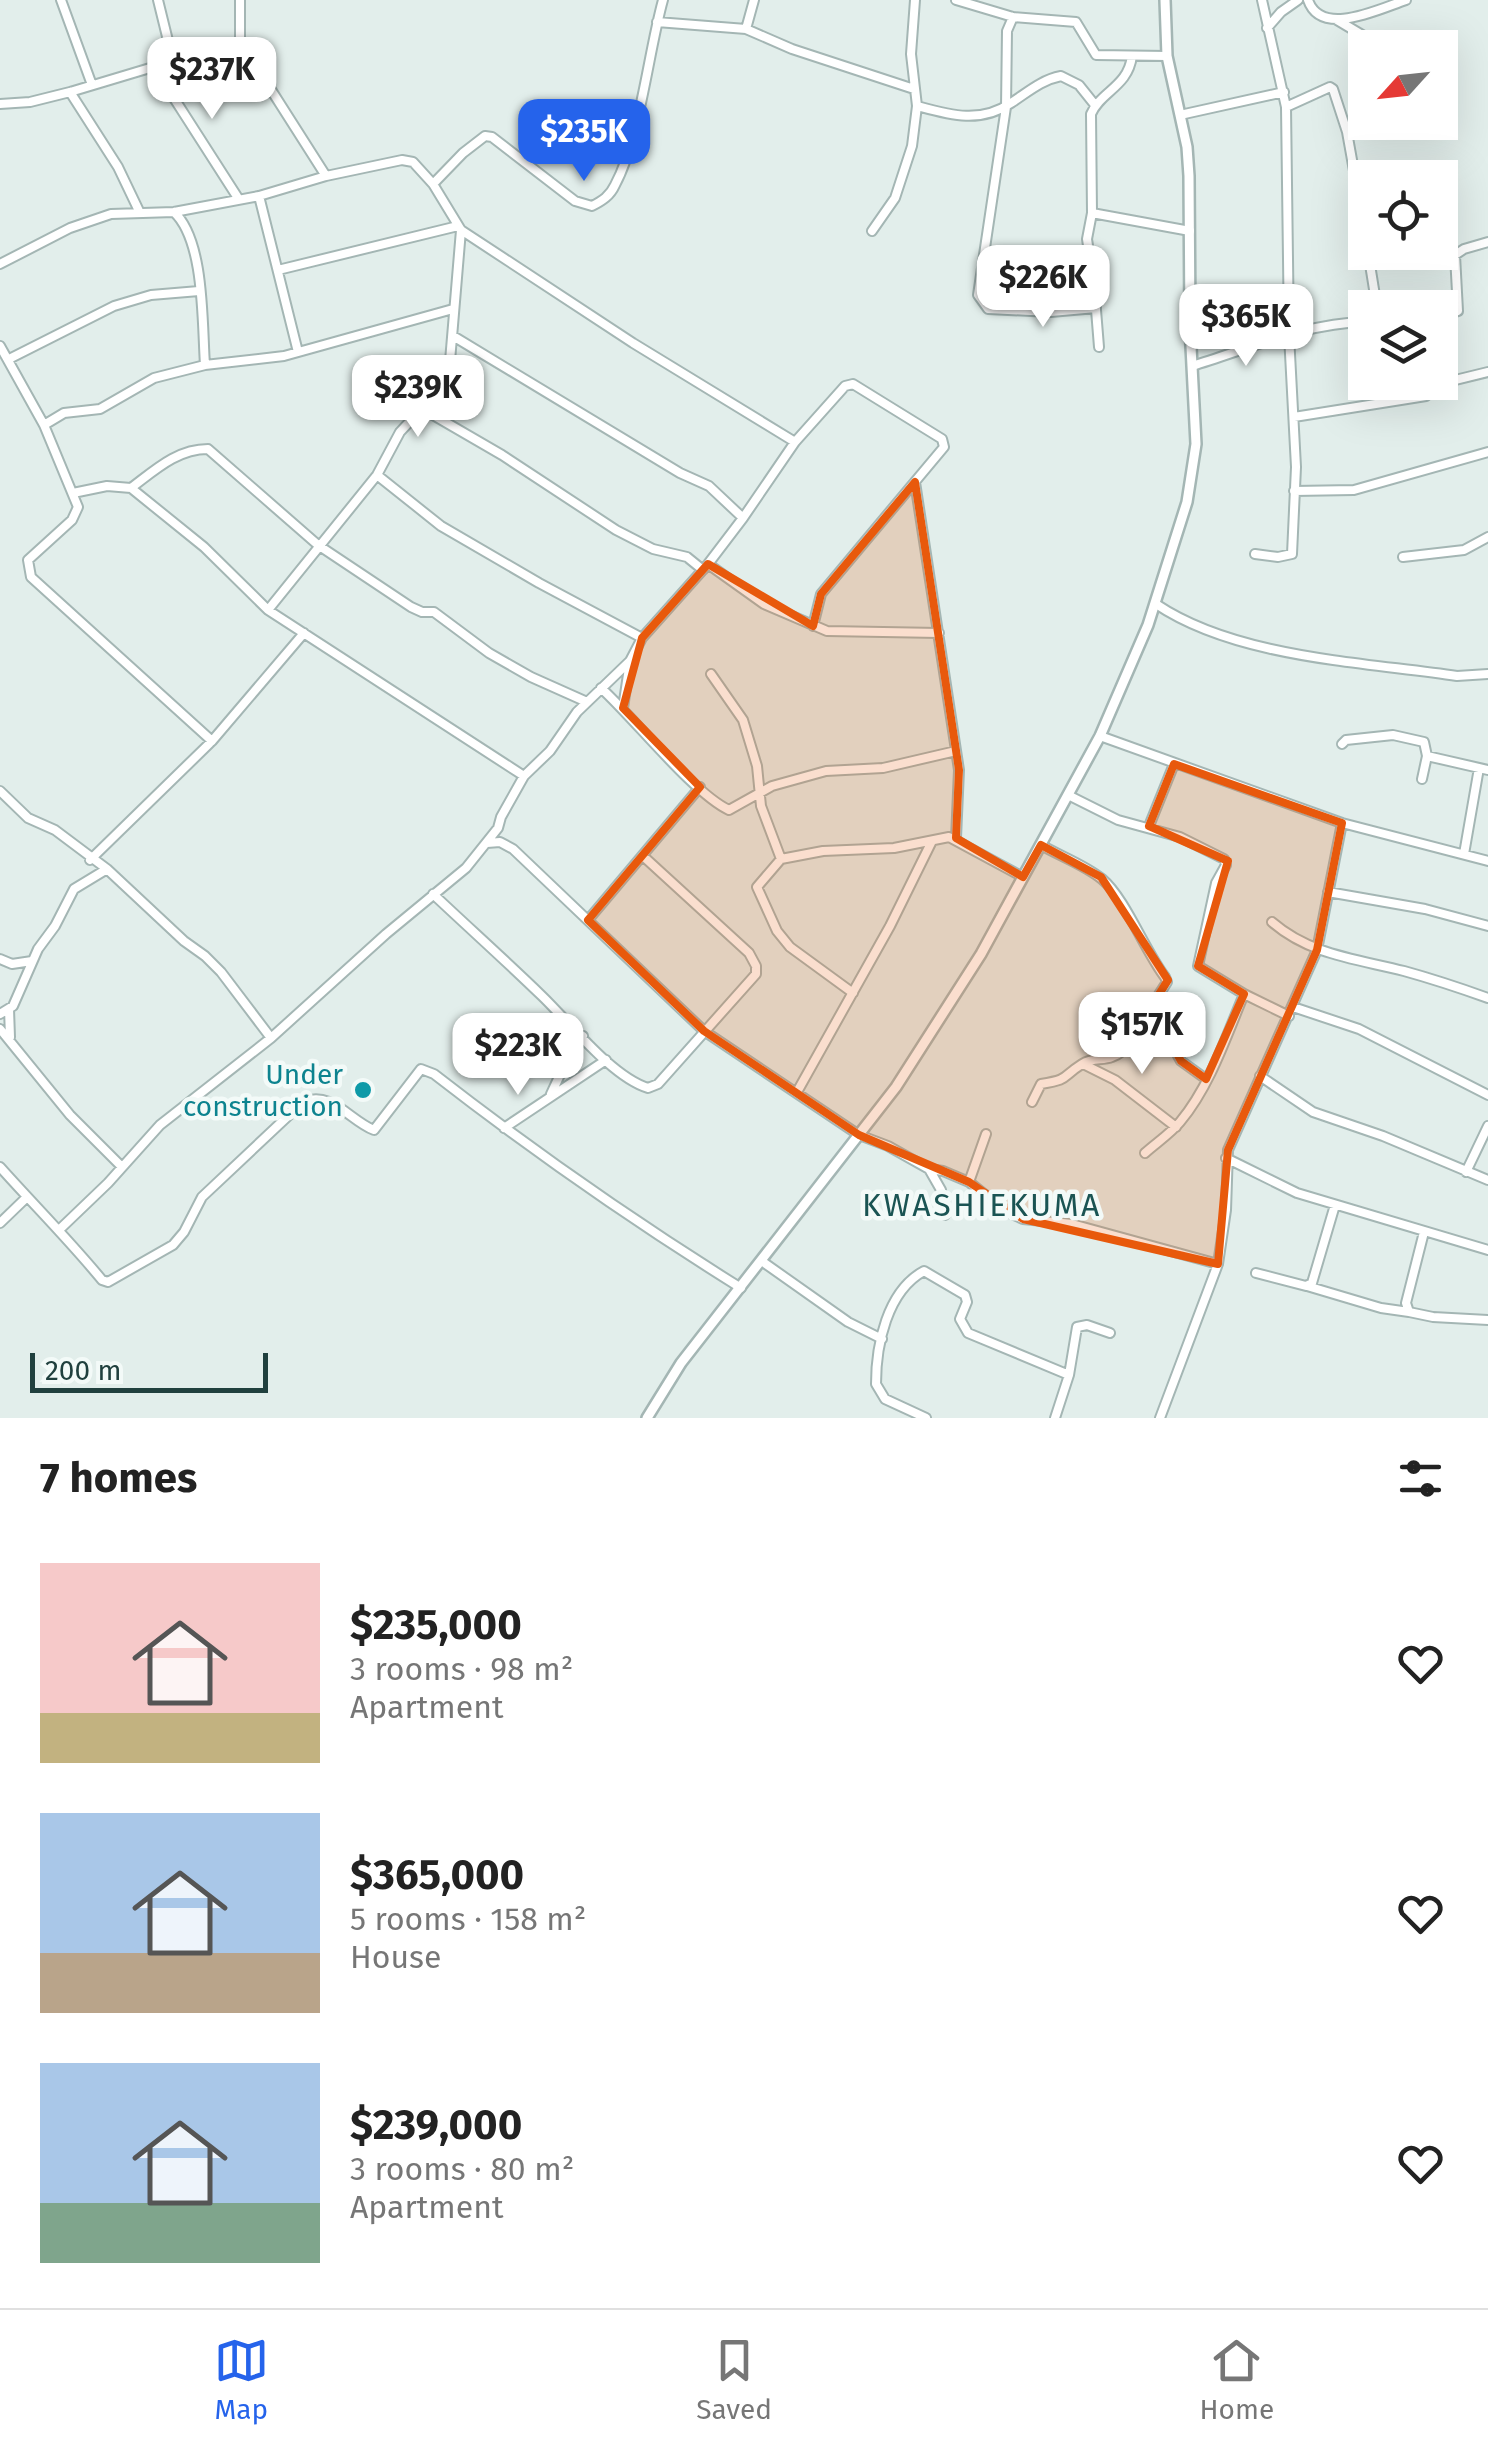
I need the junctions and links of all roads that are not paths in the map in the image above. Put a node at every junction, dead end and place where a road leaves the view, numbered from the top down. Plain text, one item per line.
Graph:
1 (61, 0) edge
2 (158, 0) edge
3 (240, 0) edge
4 (663, 0) edge
5 (754, 0) edge
6 (915, 0) edge
7 (956, 0) edge
8 (1165, 0) edge
9 (1262, 0) edge
10 (1298, 0) edge
11 (1308, 0) edge
12 (1406, 0) edge
13 (1013, 17) junction
14 (1337, 20) junction
15 (658, 22) junction
16 (1267, 28) junction
17 (746, 29) junction
18 (1354, 30) edge
19 (240, 41) junction
20 (1132, 56) junction
21 (1167, 56) junction
22 (173, 61) junction
23 (154, 67) junction
24 (92, 86) junction
25 (914, 88) junction
26 (0, 91) edge
27 (70, 92) junction
28 (1284, 92) junction
29 (2, 104) edge
30 (1095, 104) junction
31 (917, 106) junction
32 (1006, 106) junction
33 (1286, 107) junction
34 (1180, 116) junction
35 (1352, 160) edge
36 (326, 176) junction
37 (433, 184) junction
38 (259, 196) junction
39 (238, 198) junction
40 (174, 212) junction
41 (140, 213) junction
42 (1092, 213) junction
43 (460, 228) junction
44 (872, 231) dead end
45 (1190, 231) junction
46 (1488, 242) edge
47 (0, 264) edge
48 (278, 270) junction
49 (1457, 290) edge
50 (199, 291) junction
51 (1096, 308) junction
52 (453, 309) junction
53 (1348, 322) edge
54 (1289, 335) junction
55 (453, 336) junction
56 (0, 346) edge
57 (1098, 347) dead end
58 (298, 352) junction
59 (9, 359) junction
60 (205, 365) junction
61 (1192, 366) junction
62 (1488, 372) edge
63 (421, 408) junction
64 (1294, 417) junction
65 (44, 425) junction
66 (795, 442) junction
67 (1488, 452) edge
68 (377, 474) junction
69 (915, 482) junction
70 (131, 488) junction
71 (1294, 491) junction
72 (73, 493) junction
73 (743, 518) junction
74 (1488, 537) edge
75 (318, 545) junction
76 (1254, 554) dead end
77 (1403, 557) dead end
78 (705, 567) junction
79 (1156, 604) junction
80 (268, 610) junction
81 (813, 626) junction
82 (304, 633) junction
83 (939, 633) junction
84 (642, 638) junction
85 (630, 661) junction
86 (712, 674) dead end
87 (1488, 674) edge
88 (602, 688) junction
89 (587, 702) junction
90 (623, 708) junction
91 (1100, 736) junction
92 (212, 741) junction
93 (1342, 744) dead end
94 (956, 751) junction
95 (1427, 756) junction
96 (1174, 764) junction
97 (1483, 769) edge
98 (524, 776) junction
99 (1422, 779) dead end
100 (700, 787) junction
101 (0, 791) edge
102 (759, 793) junction
103 (1068, 795) junction
104 (1342, 824) junction
105 (1148, 826) junction
106 (498, 828) junction
107 (956, 838) junction
108 (932, 840) junction
109 (488, 844) junction
110 (1041, 844) junction
111 (513, 849) junction
112 (1464, 854) junction
113 (643, 856) junction
114 (781, 859) junction
115 (90, 860) junction
116 (1488, 861) edge
117 (106, 870) junction
118 (1024, 877) junction
119 (1328, 892) junction
120 (433, 894) junction
121 (588, 920) junction
122 (1272, 922) dead end
123 (1488, 926) edge
124 (1317, 950) junction
125 (0, 960) edge
126 (32, 961) junction
127 (853, 993) junction
128 (1244, 994) junction
129 (1488, 998) edge
130 (1151, 1007) junction
131 (5, 1011) edge
132 (1291, 1012) junction
133 (0, 1028) edge
134 (704, 1031) junction
135 (583, 1036) junction
136 (10, 1037) junction
137 (271, 1038) junction
138 (606, 1060) junction
139 (1083, 1064) junction
140 (1260, 1076) junction
141 (1206, 1078) junction
142 (796, 1092) junction
143 (552, 1094) junction
144 (1488, 1096) edge
145 (1032, 1102) dead end
146 (1488, 1126) edge
147 (1176, 1127) junction
148 (504, 1128) junction
149 (859, 1134) junction
150 (986, 1134) dead end
151 (1144, 1153) dead end
152 (1226, 1158) junction
153 (122, 1166) junction
154 (0, 1167) edge
155 (928, 1170) junction
156 (1466, 1172) junction
157 (1488, 1180) edge
158 (968, 1182) junction
159 (27, 1197) junction
160 (1335, 1205) junction
161 (945, 1215) dead end
162 (0, 1224) edge
163 (60, 1229) junction
164 (1424, 1232) junction
165 (1488, 1250) edge
166 (763, 1262) junction
167 (1218, 1264) junction
168 (1256, 1272) dead end
169 (1306, 1286) junction
170 (741, 1288) junction
171 (1409, 1312) junction
172 (1488, 1320) edge
173 (1110, 1333) dead end
174 (882, 1339) junction
175 (1069, 1375) junction
176 (647, 1418) edge
177 (926, 1418) edge
178 (1056, 1418) edge
179 (1160, 1418) edge

1 - 24 street
2 - 22 street
3 - 19 street
4 - 15 street
5 - 17 street
6 - 25 street
7 - 13 street
8 - 21 street
9 - 16 street
10 - 16 street
11 - 14 street
12 - 14 street
13 - 20 street
13 - 32 street
14 - 18 street
15 - 17 street
15 - 37 street
16 - 28 street
17 - 25 street
19 - 22 street
19 - 36 street
20 - 21 street
20 - 30 street
21 - 34 street
22 - 23 street
23 - 24 street
23 - 39 street
24 - 27 street
25 - 31 street
26 - 29 street
27 - 29 street
27 - 41 street
28 - 33 street
28 - 34 street
30 - 32 street
30 - 42 street
31 - 32 street
31 - 44 street
32 - 51 street
33 - 35 street
33 - 54 street
34 - 45 street
36 - 37 street
36 - 38 street
37 - 43 street
38 - 39 street
38 - 48 street
39 - 40 street
40 - 41 street
40 - 50 street
41 - 47 street
42 - 45 street
42 - 51 street
43 - 48 street
43 - 52 street
43 - 66 street
45 - 61 street
46 - 49 street
48 - 58 street
50 - 59 street
50 - 60 street
51 - 57 street
52 - 55 street
52 - 58 street
53 - 54 street
54 - 61 street
54 - 64 street
55 - 63 street
55 - 73 street
56 - 59 street
58 - 60 street
59 - 65 street
60 - 65 street
61 - 79 street
62 - 64 street
63 - 68 street
63 - 78 street
64 - 71 street
65 - 72 street
66 - 69 street
66 - 73 street
67 - 71 street
68 - 75 street
68 - 84 street
69 - 81 street
69 - 83 street
70 - 72 street
70 - 75 street
70 - 80 street
71 - 76 street
72 - 92 street
73 - 78 street
74 - 77 street
75 - 80 street
75 - 89 street
78 - 81 street
78 - 84 street
79 - 87 street
79 - 91 street
80 - 82 street
81 - 83 street
82 - 92 street
82 - 98 street
83 - 94 street
84 - 85 street
85 - 88 street
85 - 90 street
86 - 102 street
88 - 89 street
88 - 90 street
89 - 98 street
90 - 100 street
91 - 96 street
91 - 103 street
92 - 115 street
93 - 95 street
94 - 102 street
94 - 107 street
95 - 97 street
95 - 99 street
96 - 104 street
96 - 105 street
97 - 112 street
98 - 106 street
100 - 102 street
100 - 113 street
101 - 115 street
102 - 114 street
103 - 105 street
103 - 110 street
104 - 112 street
104 - 119 street
105 - 128 street
106 - 109 street
106 - 111 street
107 - 108 street
107 - 118 street
108 - 114 street
108 - 127 street
109 - 111 street
109 - 120 street
110 - 118 street
110 - 130 street
111 - 121 street
112 - 116 street
113 - 121 street
113 - 134 street
114 - 127 street
115 - 117 street
117 - 126 street
117 - 137 street
118 - 149 street
119 - 123 street
119 - 124 street
120 - 135 street
120 - 137 street
121 - 134 street
122 - 124 street
124 - 129 street
124 - 132 street
125 - 126 street
126 - 131 street
127 - 142 street
128 - 132 street
128 - 141 street
130 - 139 street
130 - 141 street
131 - 136 street
132 - 140 street
132 - 144 street
133 - 136 street
134 - 138 street
134 - 142 street
135 - 138 street
135 - 143 street
136 - 153 street
137 - 153 street
138 - 143 street
139 - 145 street
139 - 147 street
140 - 152 street
140 - 156 street
141 - 147 street
142 - 149 street
143 - 148 street
146 - 156 street
147 - 151 street
148 - 163 street
148 - 170 street
149 - 155 street
149 - 166 street
150 - 158 street
152 - 160 street
152 - 167 street
153 - 163 street
154 - 159 street
155 - 158 street
155 - 161 street
156 - 157 street
158 - 167 street
159 - 162 street
159 - 163 street
160 - 164 street
160 - 169 street
164 - 165 street
164 - 171 street
166 - 170 street
166 - 174 street
167 - 179 street
168 - 169 street
169 - 171 street
170 - 176 street
171 - 172 street
173 - 175 street
174 - 175 street
174 - 177 street
175 - 178 street

